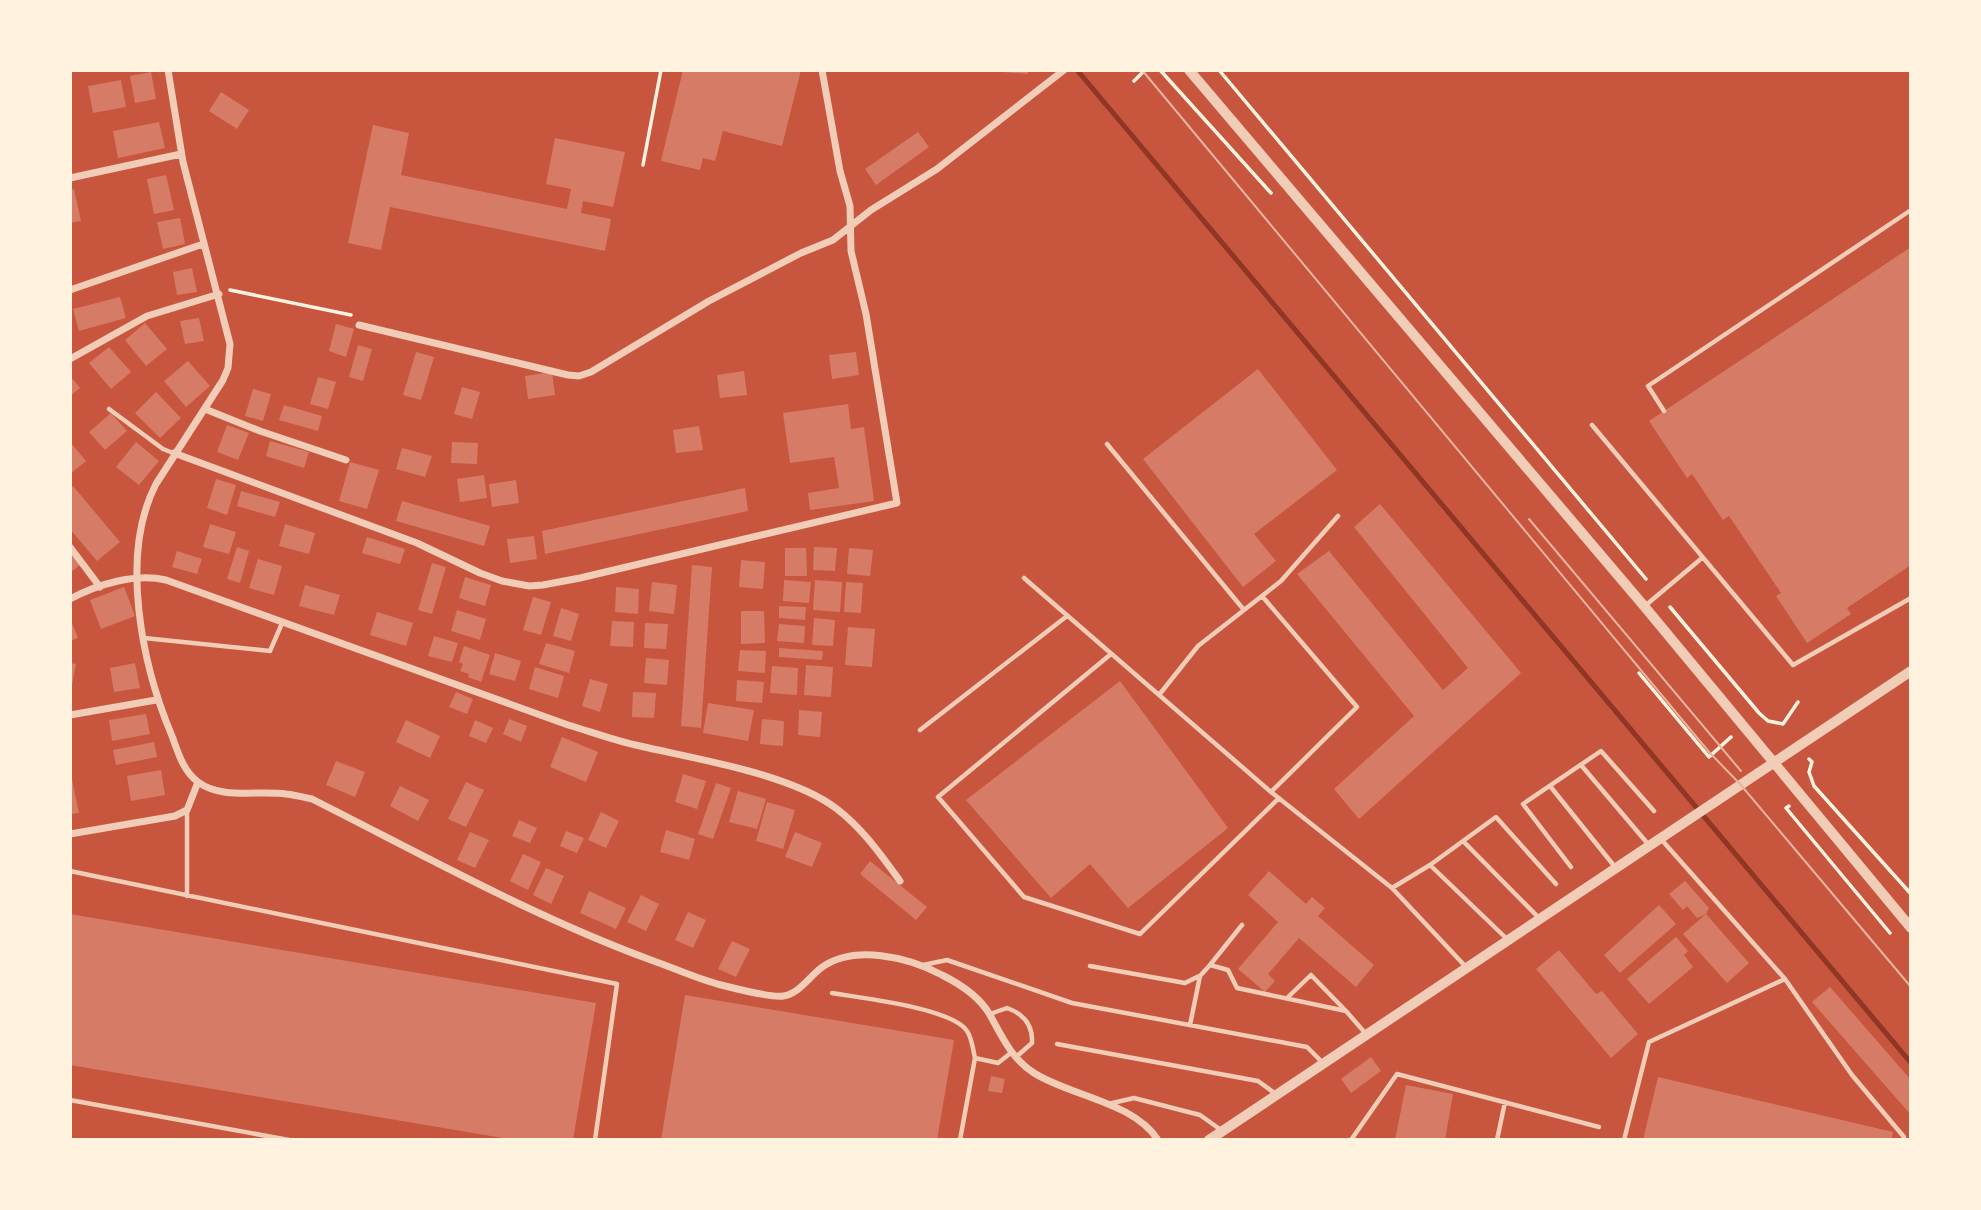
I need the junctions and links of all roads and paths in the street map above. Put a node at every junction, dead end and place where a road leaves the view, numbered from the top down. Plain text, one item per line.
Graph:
1 (167, 70) edge
2 (661, 70) edge
3 (822, 70) edge
4 (1145, 70) edge
5 (1160, 70) edge
6 (1189, 70) edge
7 (1219, 70) edge
8 (1061, 72) edge
9 (1134, 81) dead end
10 (181, 154) junction
11 (643, 165) dead end
12 (70, 178) edge
13 (1271, 193) dead end
14 (1911, 210) edge
15 (850, 227) junction
16 (203, 244) junction
17 (70, 290) edge
18 (230, 290) dead end
19 (219, 294) junction
20 (359, 325) joint
21 (70, 359) edge
22 (109, 409) dead end
23 (205, 409) junction
24 (1664, 411) dead end
25 (1592, 425) dead end
26 (1107, 444) dead end
27 (174, 453) junction
28 (346, 460) dead end
29 (1338, 516) dead end
30 (70, 547) edge
31 (1702, 558) junction
32 (136, 578) junction
33 (1024, 578) dead end
34 (1646, 579) dead end
35 (100, 587) junction
36 (1262, 596) junction
37 (70, 598) edge
38 (1911, 598) edge
39 (1644, 606) junction
40 (1670, 607) dead end
41 (1244, 610) junction
42 (1067, 616) junction
43 (283, 621) junction
44 (144, 638) junction
45 (1111, 654) junction
46 (1911, 671) edge
47 (1639, 673) dead end
48 (1159, 695) junction
49 (156, 700) junction
50 (1798, 702) dead end
51 (70, 715) edge
52 (920, 730) dead end
53 (1731, 737) dead end
54 (1809, 759) dead end
55 (1772, 762) junction
56 (1581, 765) junction
57 (198, 782) junction
58 (1550, 786) junction
59 (1270, 792) junction
60 (1279, 798) junction
61 (1789, 806) dead end
62 (187, 810) junction
63 (1654, 811) dead end
64 (70, 834) edge
65 (1660, 838) junction
66 (1463, 841) junction
67 (1649, 845) junction
68 (1430, 864) junction
69 (1571, 867) dead end
70 (1616, 867) junction
71 (70, 872) edge
72 (900, 881) dead end
73 (1556, 884) dead end
74 (1392, 888) junction
75 (1911, 894) edge
76 (187, 896) junction
77 (1540, 918) junction
78 (1242, 925) dead end
79 (1911, 929) edge
80 (1890, 933) dead end
81 (1508, 940) junction
82 (920, 965) junction
83 (1210, 965) junction
84 (1090, 966) dead end
85 (1467, 968) junction
86 (1200, 975) junction
87 (1785, 979) junction
88 (832, 993) dead end
89 (1286, 999) junction
90 (1346, 1011) junction
91 (990, 1014) junction
92 (1190, 1025) junction
93 (1367, 1035) junction
94 (1057, 1044) dead end
95 (1014, 1055) junction
96 (975, 1058) junction
97 (1324, 1063) junction
98 (1277, 1095) junction
99 (70, 1100) edge
100 (1505, 1102) junction
101 (1108, 1105) junction
102 (1599, 1127) dead end
103 (1222, 1131) junction
104 (289, 1140) edge
105 (595, 1140) edge
106 (960, 1140) edge
107 (1158, 1140) edge
108 (1209, 1140) edge
109 (1350, 1140) edge
110 (1497, 1140) edge
111 (1624, 1140) edge
112 (1904, 1140) edge

1 - 10 street
2 - 11 path
3 - 15 street
4 - 9 path
5 - 13 path
6 - 39 street
7 - 34 path
8 - 15 street
10 - 12 street
10 - 16 street
14 - 24 lane
15 - 20 street
15 - 27 street
16 - 17 street
16 - 19 street
18 - 20 path
19 - 21 street
19 - 23 street
22 - 27 lane
23 - 27 street
23 - 28 street
25 - 31 lane
26 - 41 lane
27 - 32 street
29 - 36 lane
30 - 35 street
31 - 38 lane
31 - 39 lane
32 - 35 street
32 - 43 street
32 - 44 street
33 - 42 lane
35 - 37 street
36 - 41 lane
36 - 59 lane
39 - 55 street
40 - 50 path
41 - 48 lane
42 - 45 lane
42 - 52 lane
43 - 44 lane
43 - 72 street
44 - 49 street
45 - 48 lane
45 - 60 lane
46 - 55 street
47 - 53 path
48 - 59 lane
49 - 51 street
49 - 57 street
54 - 75 path
55 - 65 street
55 - 79 street
56 - 58 lane
56 - 63 lane
56 - 67 lane
57 - 62 street
57 - 82 street
58 - 69 lane
58 - 70 lane
59 - 60 lane
60 - 74 lane
61 - 80 path
62 - 64 street
62 - 76 lane
65 - 67 street
65 - 87 lane
66 - 68 lane
66 - 73 lane
66 - 77 lane
67 - 70 street
68 - 74 lane
68 - 81 lane
70 - 77 street
71 - 76 lane
74 - 85 lane
76 - 105 lane
77 - 81 street
78 - 83 lane
81 - 85 street
82 - 91 street
82 - 92 lane
83 - 86 lane
83 - 89 lane
84 - 86 lane
85 - 93 street
86 - 92 lane
87 - 111 lane
87 - 112 lane
88 - 96 lane
89 - 90 lane
89 - 90 lane
90 - 93 lane
91 - 95 street
91 - 95 lane
92 - 97 lane
93 - 97 street
94 - 98 lane
95 - 96 lane
95 - 101 street
96 - 106 lane
97 - 98 street
98 - 103 street
99 - 104 lane
100 - 102 lane
100 - 109 lane
100 - 110 lane
101 - 103 lane
101 - 107 street
103 - 108 street

